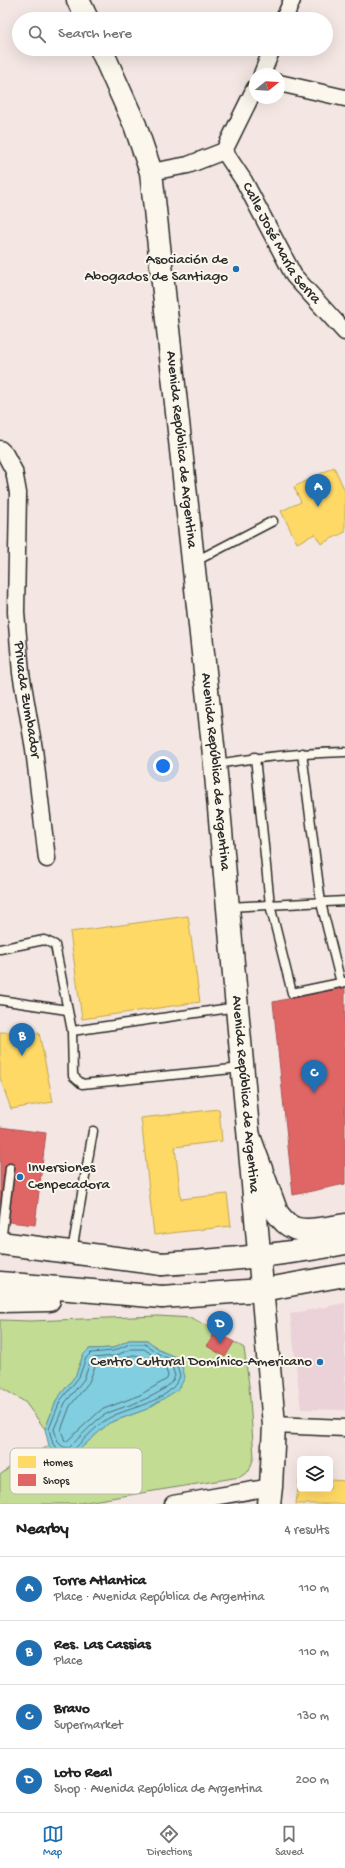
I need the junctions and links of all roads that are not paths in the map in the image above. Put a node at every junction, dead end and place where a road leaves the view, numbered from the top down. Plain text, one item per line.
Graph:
1 (78, 0) edge
2 (292, 0) edge
3 (84, 12) edge
4 (287, 12) edge
5 (104, 56) edge
6 (269, 56) edge
7 (264, 68) edge
8 (285, 84) edge
9 (345, 98) edge
10 (249, 100) edge
11 (224, 151) junction
12 (151, 172) junction
13 (345, 332) edge
14 (0, 449) edge
15 (273, 522) dead end
16 (193, 563) junction
17 (345, 752) edge
18 (302, 753) junction
19 (254, 758) junction
20 (215, 764) junction
21 (47, 859) dead end
22 (345, 901) edge
23 (321, 902) junction
24 (270, 905) junction
25 (228, 907) junction
26 (0, 949) edge
27 (343, 983) edge
28 (0, 1000) edge
29 (238, 1007) junction
30 (67, 1010) junction
31 (72, 1031) junction
32 (242, 1068) junction
33 (93, 1130) dead end
34 (249, 1136) junction
35 (10, 1168) dead end
36 (345, 1225) edge
37 (345, 1243) edge
38 (0, 1248) edge
39 (72, 1254) junction
40 (258, 1256) junction
41 (162, 1264) junction
42 (345, 1275) edge
43 (0, 1283) edge
44 (262, 1290) junction
45 (162, 1298) junction
46 (0, 1301) edge
47 (274, 1425) junction
48 (345, 1428) edge
49 (270, 1496) edge
50 (173, 1504) edge

1 - 3 main road
2 - 4 street
5 - 12 main road, Avenida República de Argentina
6 - 7 street
8 - 9 street
10 - 11 street
11 - 12 street
11 - 13 street, Calle José María Serra
12 - 16 main road, Avenida República de Argentina
14 - 21 street, Privada Zumbador
15 - 16 lane
16 - 20 main road, Avenida República de Argentina
17 - 18 lane
18 - 19 lane
18 - 23 lane
19 - 20 lane
19 - 24 lane
20 - 25 main road, Avenida República de Argentina
22 - 23 lane
23 - 24 lane
23 - 27 lane
24 - 25 lane
24 - 27 lane
25 - 29 main road, Avenida República de Argentina
26 - 30 lane
28 - 30 lane
29 - 31 lane
29 - 32 main road, Avenida República de Argentina
30 - 31 lane
31 - 32 lane
32 - 34 main road, Avenida República de Argentina
33 - 39 lane
34 - 36 main road
34 - 40 main road, Avenida República de Argentina
35 - 38 lane
37 - 40 main road
38 - 39 main road
38 - 41 main road
39 - 41 main road
40 - 41 main road
40 - 44 main road, Avenida República de Argentina
42 - 44 main road
43 - 45 main road
44 - 45 main road
44 - 47 main road, Avenida República de Argentina
45 - 46 main road
47 - 48 street
47 - 49 main road, Avenida República de Argentina
49 - 50 street

